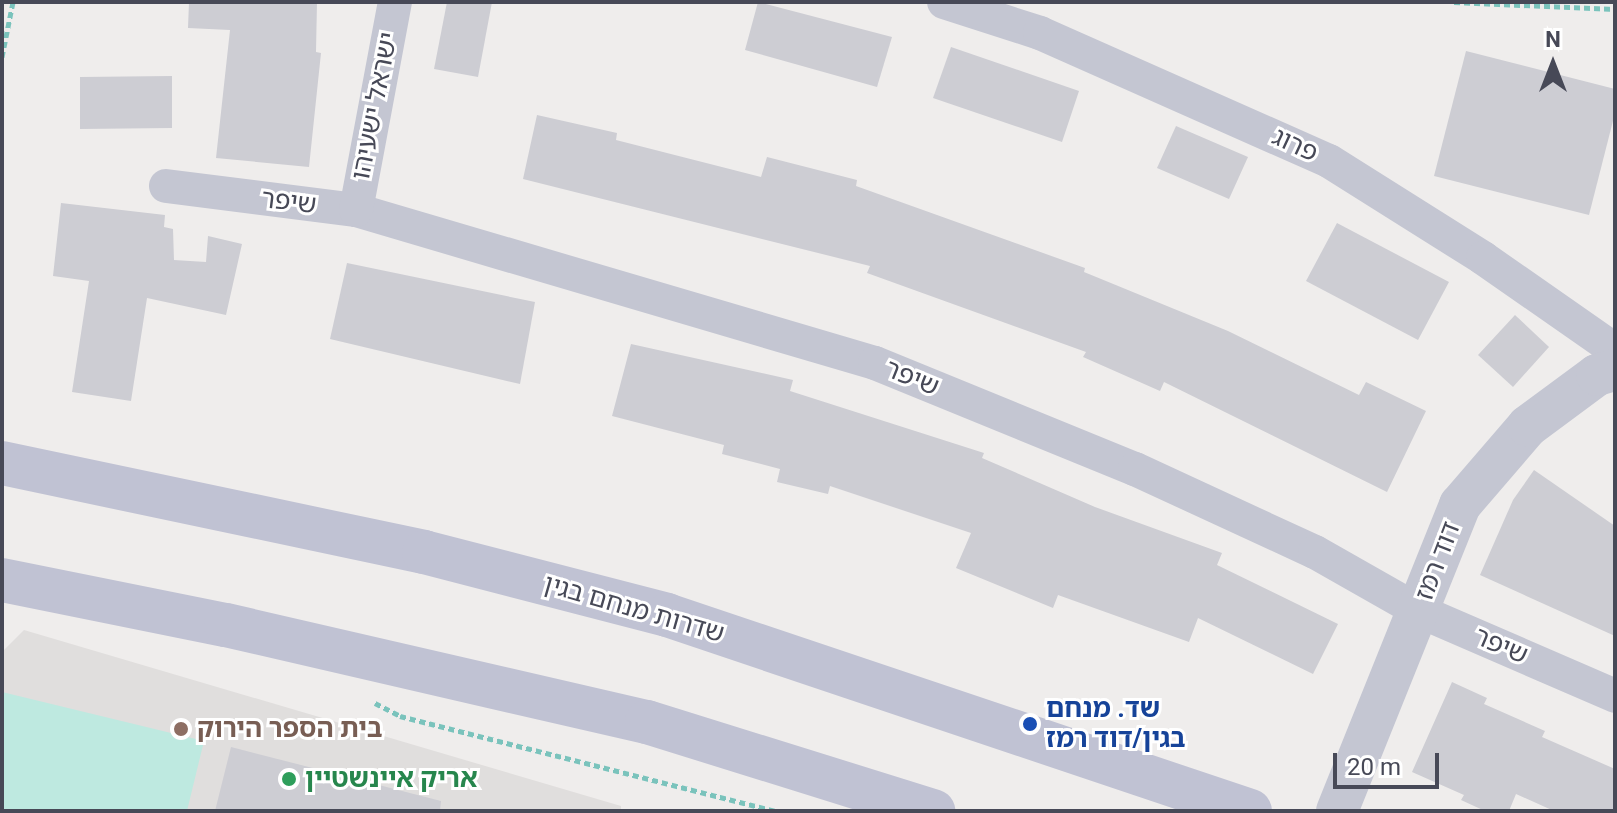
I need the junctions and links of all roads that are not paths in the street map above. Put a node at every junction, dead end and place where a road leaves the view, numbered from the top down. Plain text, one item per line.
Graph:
1 (395, 2) edge
2 (944, 2) edge
3 (166, 186) dead end
4 (356, 210) junction
5 (1615, 350) edge
6 (1615, 370) edge
7 (2, 463) edge
8 (2, 580) edge
9 (1419, 611) junction
10 (1615, 696) edge
11 (933, 811) edge
12 (1250, 811) edge
13 (1337, 811) edge

1 - 4 street, ישראל ישעיהו
2 - 5 street, פרוג
3 - 4 street, שיפר
4 - 9 street, שיפר
6 - 9 street, דוד רמז
7 - 12 main road, שדרות מנחם בגין
8 - 11 main road
9 - 10 street, שיפר
9 - 13 street, דוד רמז

